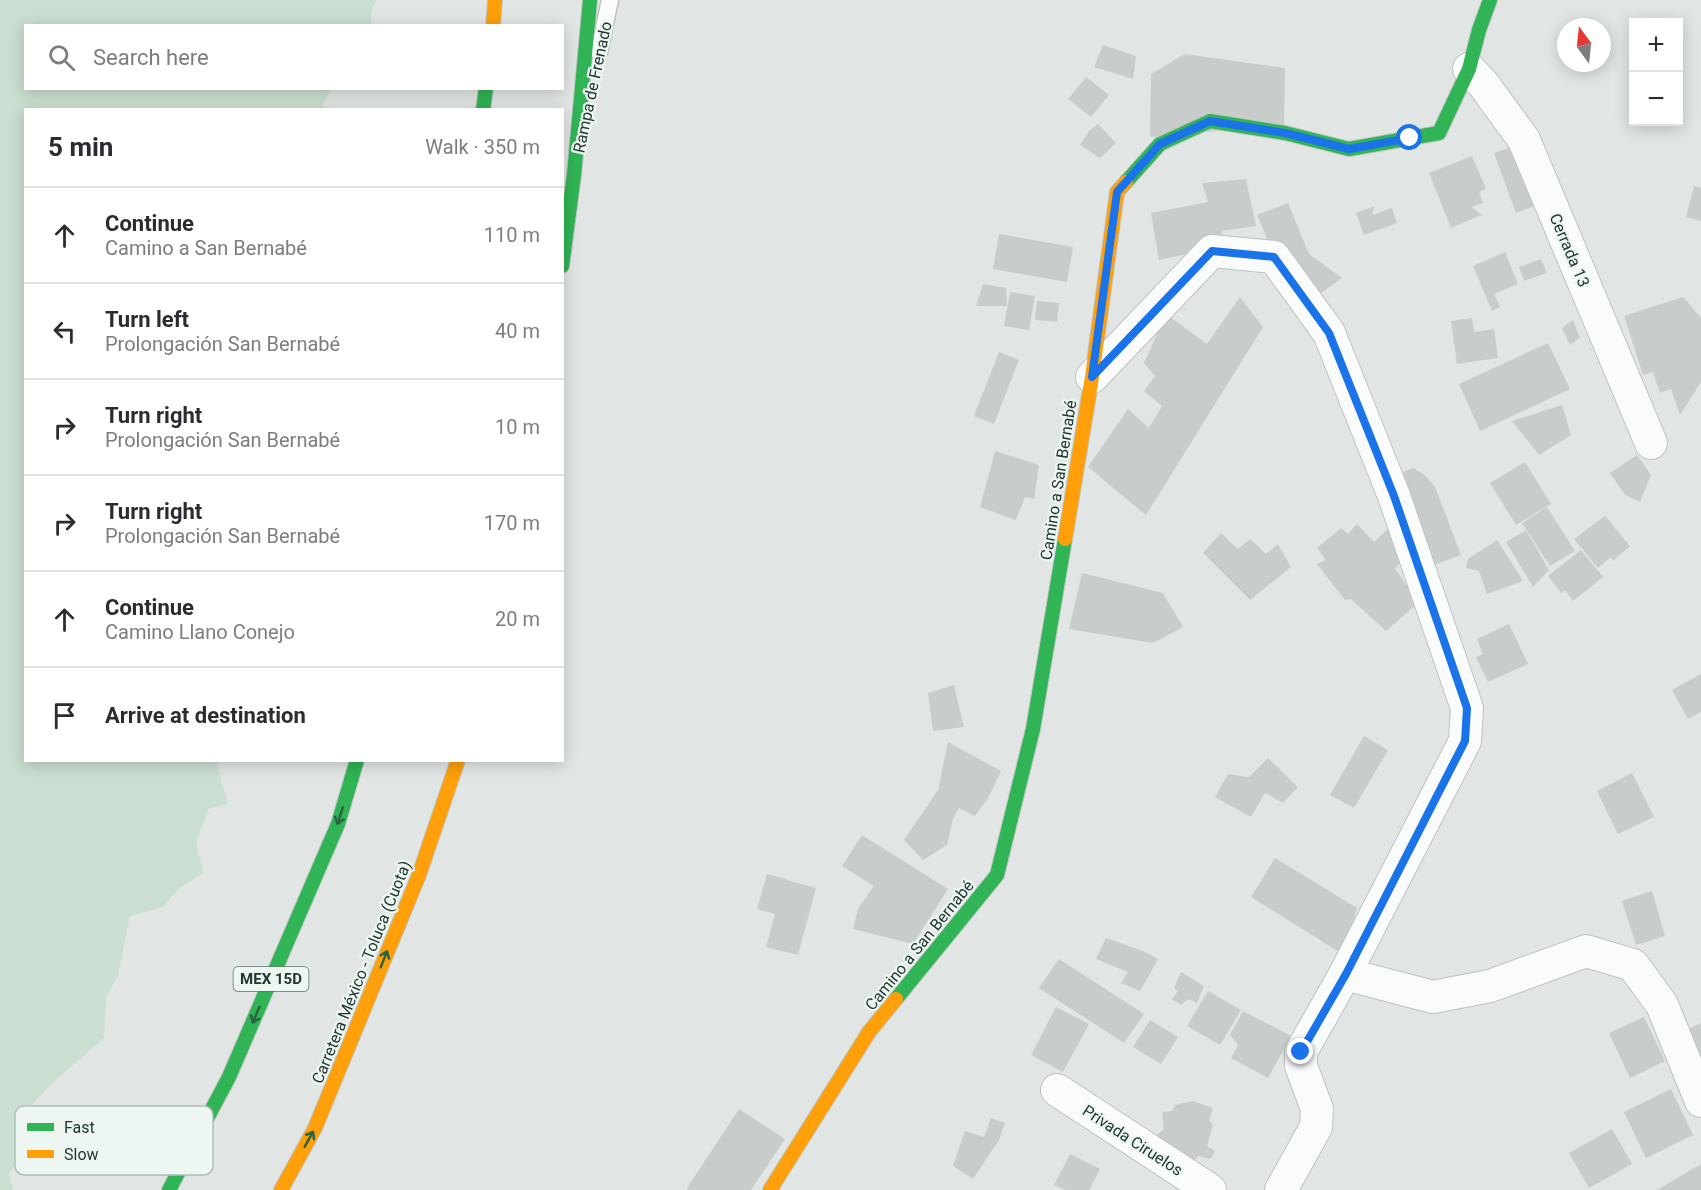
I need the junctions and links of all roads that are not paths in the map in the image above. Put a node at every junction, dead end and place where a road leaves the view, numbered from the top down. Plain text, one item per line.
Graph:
1 (495, 0) edge
2 (590, 0) edge
3 (610, 0) edge
4 (1490, 0) edge
5 (493, 24) edge
6 (1469, 69) junction
7 (486, 90) edge
8 (483, 108) edge
9 (574, 175) junction
10 (564, 251) edge
11 (1092, 377) junction
12 (1651, 442) dead end
13 (356, 762) edge
14 (457, 762) edge
15 (1346, 974) junction
16 (1057, 1090) dead end
17 (1701, 1101) edge
18 (213, 1107) edge
19 (177, 1175) edge
20 (1290, 1185) edge
21 (169, 1190) edge
22 (281, 1190) edge
23 (770, 1190) edge
24 (1210, 1190) edge

1 - 5 main road
2 - 9 main road
3 - 9 lane, Rampa de Frenado
4 - 6 main road, Camino a San Bernabé
6 - 11 main road, Camino a San Bernabé
6 - 12 street, Cerrada 13
7 - 8 main road
9 - 10 main road
11 - 15 street
11 - 23 main road, Camino a San Bernabé
13 -> 18 main road, MEX 15D
22 -> 14 main road, Carretera México - Toluca (Cuota)
15 - 17 street
15 - 20 street
16 - 24 street, Privada Ciruelos
19 -> 21 main road, MEX 15D

